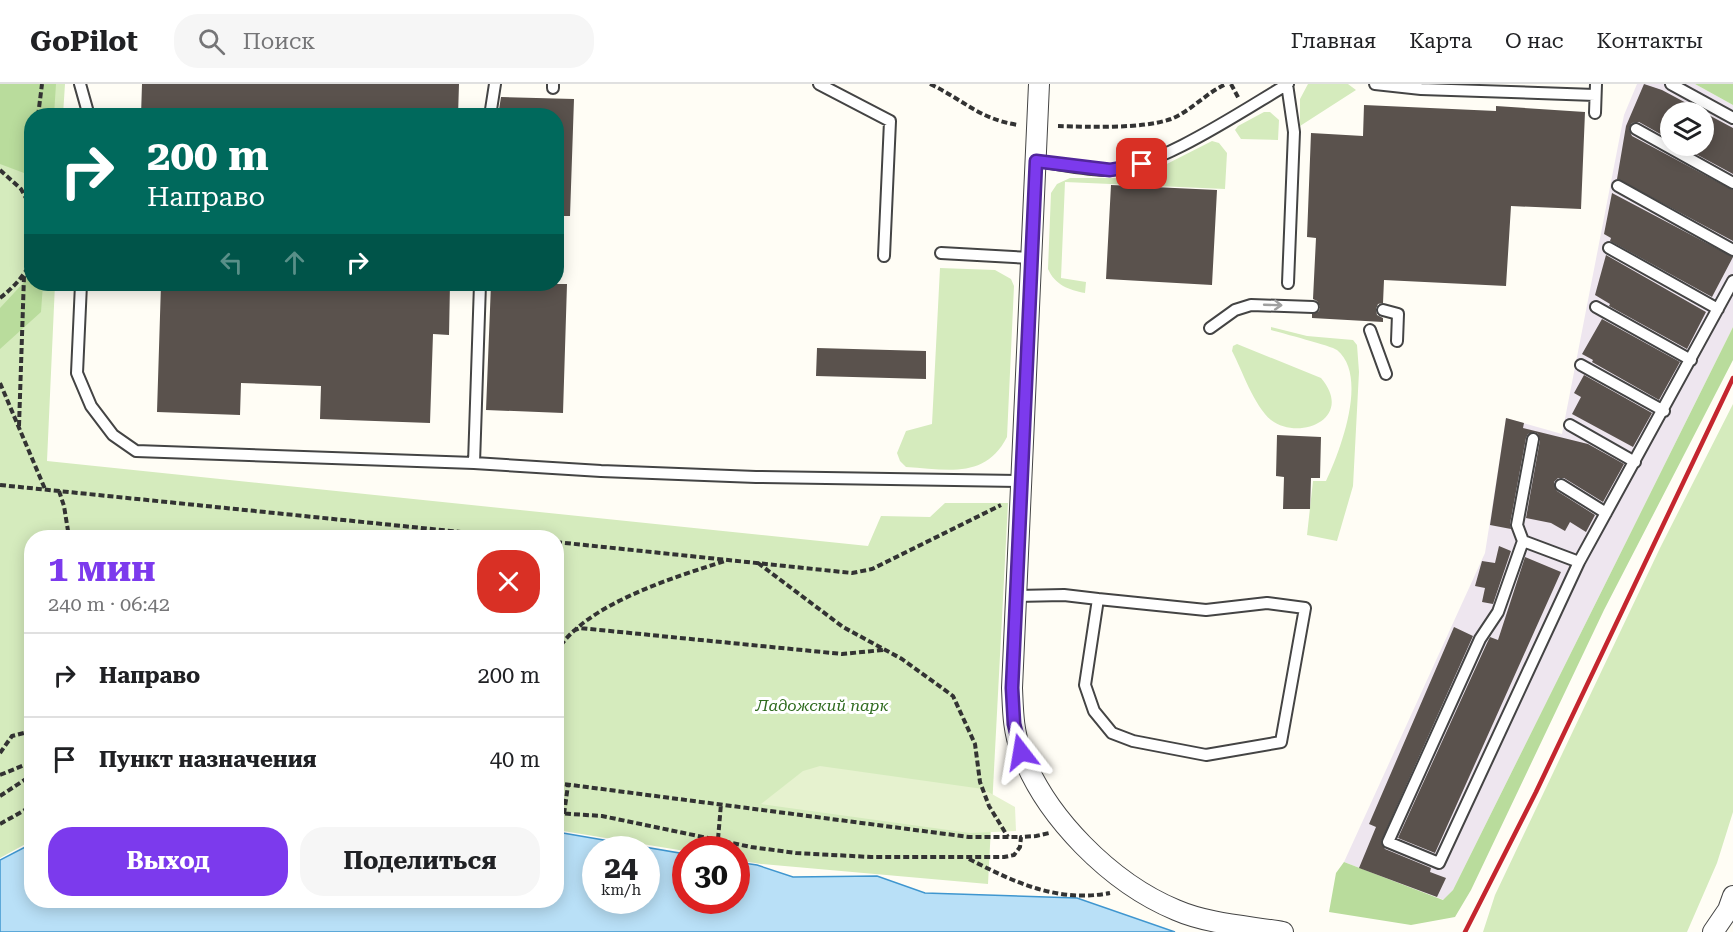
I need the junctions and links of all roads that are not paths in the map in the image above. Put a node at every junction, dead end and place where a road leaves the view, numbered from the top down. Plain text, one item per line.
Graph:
1 (80, 84) edge
2 (495, 84) edge
3 (819, 84) edge
4 (1039, 84) edge
5 (1288, 84) edge
6 (1375, 84) edge
7 (1671, 84) edge
8 (1596, 89) edge
9 (87, 108) edge
10 (491, 108) edge
11 (1595, 113) dead end
12 (1733, 118) edge
13 (1636, 129) dead end
14 (1036, 161) junction
15 (1733, 183) edge
16 (1618, 186) dead end
17 (1609, 248) dead end
18 (1733, 250) edge
19 (941, 253) dead end
20 (884, 256) dead end
21 (1031, 258) junction
22 (1733, 281) edge
23 (1288, 282) dead end
24 (81, 291) edge
25 (480, 291) edge
26 (1313, 307) dead end
27 (1596, 307) dead end
28 (1718, 309) junction
29 (1383, 310) dead end
30 (1210, 328) dead end
31 (1370, 330) dead end
32 (1397, 341) dead end
33 (1691, 360) junction
34 (1581, 365) dead end
35 (1386, 374) dead end
36 (1664, 411) junction
37 (1570, 425) dead end
38 (1533, 439) dead end
39 (1635, 462) junction
40 (474, 463) junction
41 (1561, 485) dead end
42 (1020, 488) junction
43 (1606, 513) junction
44 (1523, 541) junction
45 (1579, 562) junction
46 (1015, 596) junction
47 (1098, 599) junction
48 (1733, 896) edge
49 (1283, 932) edge
50 (1713, 932) edge

1 - 9 lane
2 - 10 lane
3 - 20 lane
4 - 14 street
5 - 14 lane
5 - 23 lane
6 - 8 lane
7 - 12 lane
8 - 11 lane
13 - 15 lane
14 - 21 street
16 - 18 lane
17 - 28 lane
19 - 21 lane
21 - 42 street
22 - 28 lane
24 - 40 lane
25 - 40 lane
30 -> 26 lane
27 - 33 lane
28 - 33 lane
29 - 32 lane
31 - 35 lane
33 - 36 lane
34 - 36 lane
36 - 39 lane
37 - 39 lane
38 - 44 lane
39 - 43 lane
40 - 42 lane
41 - 43 lane
42 - 46 street
43 - 45 lane
44 - 45 lane
44 - 45 lane
46 - 47 lane
46 - 49 street
47 - 47 lane
48 - 50 street

